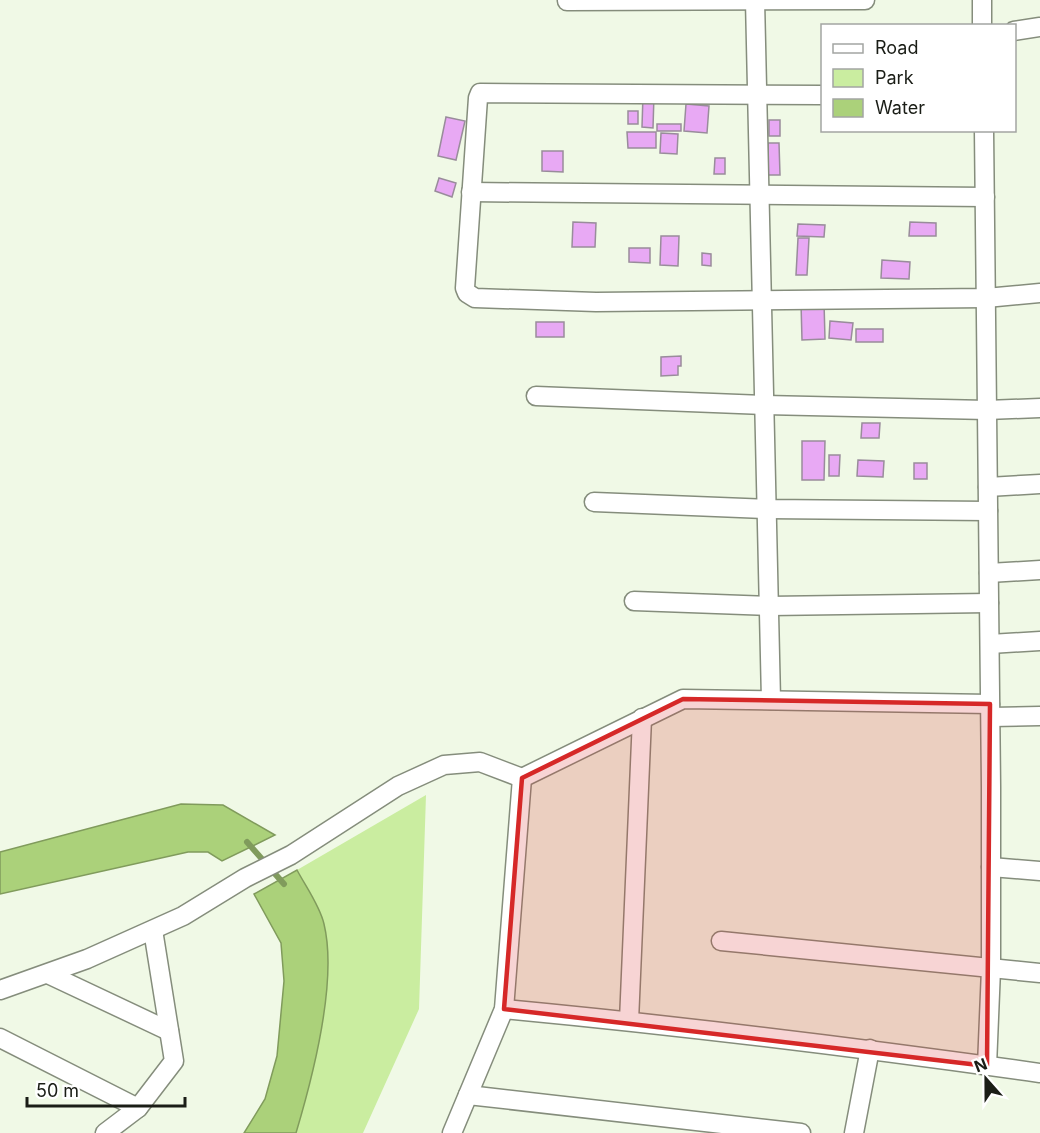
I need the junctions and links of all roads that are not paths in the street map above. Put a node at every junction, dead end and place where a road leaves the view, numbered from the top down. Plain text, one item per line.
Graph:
1 (756, 0) edge
2 (865, 0) edge
3 (982, 0) edge
4 (567, 1) edge
5 (982, 24) edge
6 (1040, 27) edge
7 (1016, 31) edge
8 (758, 94) junction
9 (821, 95) edge
10 (984, 132) edge
11 (471, 192) junction
12 (760, 196) junction
13 (985, 197) junction
14 (1040, 292) edge
15 (986, 298) junction
16 (762, 300) junction
17 (536, 396) dead end
18 (765, 405) junction
19 (1040, 408) edge
20 (987, 410) junction
21 (1040, 484) edge
22 (988, 487) junction
23 (594, 502) dead end
24 (767, 508) junction
25 (988, 512) junction
26 (1040, 570) edge
27 (989, 573) junction
28 (634, 601) dead end
29 (989, 603) junction
30 (769, 606) junction
31 (1040, 641) edge
32 (990, 644) junction
33 (771, 700) junction
34 (991, 710) junction
35 (1040, 716) edge
36 (642, 718) junction
37 (522, 778) junction
38 (991, 867) junction
39 (1040, 871) edge
40 (153, 930) junction
41 (721, 941) dead end
42 (991, 969) junction
43 (1040, 973) edge
44 (48, 974) junction
45 (0, 990) edge
46 (504, 1009) junction
47 (629, 1020) junction
48 (169, 1031) junction
49 (0, 1038) edge
50 (870, 1050) junction
51 (987, 1066) junction
52 (1040, 1073) edge
53 (468, 1095) junction
54 (138, 1108) junction
55 (105, 1133) edge
56 (452, 1133) edge
57 (801, 1133) edge
58 (854, 1133) edge

1 - 2 street
1 - 4 street
1 - 8 street
3 - 5 street
6 - 7 street
8 - 9 street
8 - 11 street
8 - 12 street
10 - 13 street
11 - 12 street
11 - 16 street
12 - 13 street
12 - 16 street
13 - 15 street
14 - 15 street
15 - 16 street
15 - 20 street
16 - 18 street
17 - 18 street
18 - 20 street
18 - 24 street
19 - 20 street
20 - 22 street
21 - 22 street
22 - 25 street
23 - 24 street
24 - 25 street
24 - 30 street
25 - 27 street
26 - 27 street
27 - 29 street
28 - 30 street
29 - 30 street
29 - 32 street
30 - 33 street
31 - 32 street
32 - 34 street
33 - 34 street
33 - 36 street
34 - 35 street
34 - 38 street
36 - 37 street
36 - 47 street
37 - 40 street
37 - 46 street
38 - 39 street
38 - 42 street
40 - 44 street
40 - 48 street
41 - 42 street
42 - 43 street
42 - 51 street
44 - 45 street
44 - 48 street
46 - 47 street
46 - 53 street
47 - 50 street
48 - 54 street
49 - 54 street
50 - 51 street
50 - 58 street
51 - 52 street
53 - 56 street
53 - 57 street
54 - 55 street

